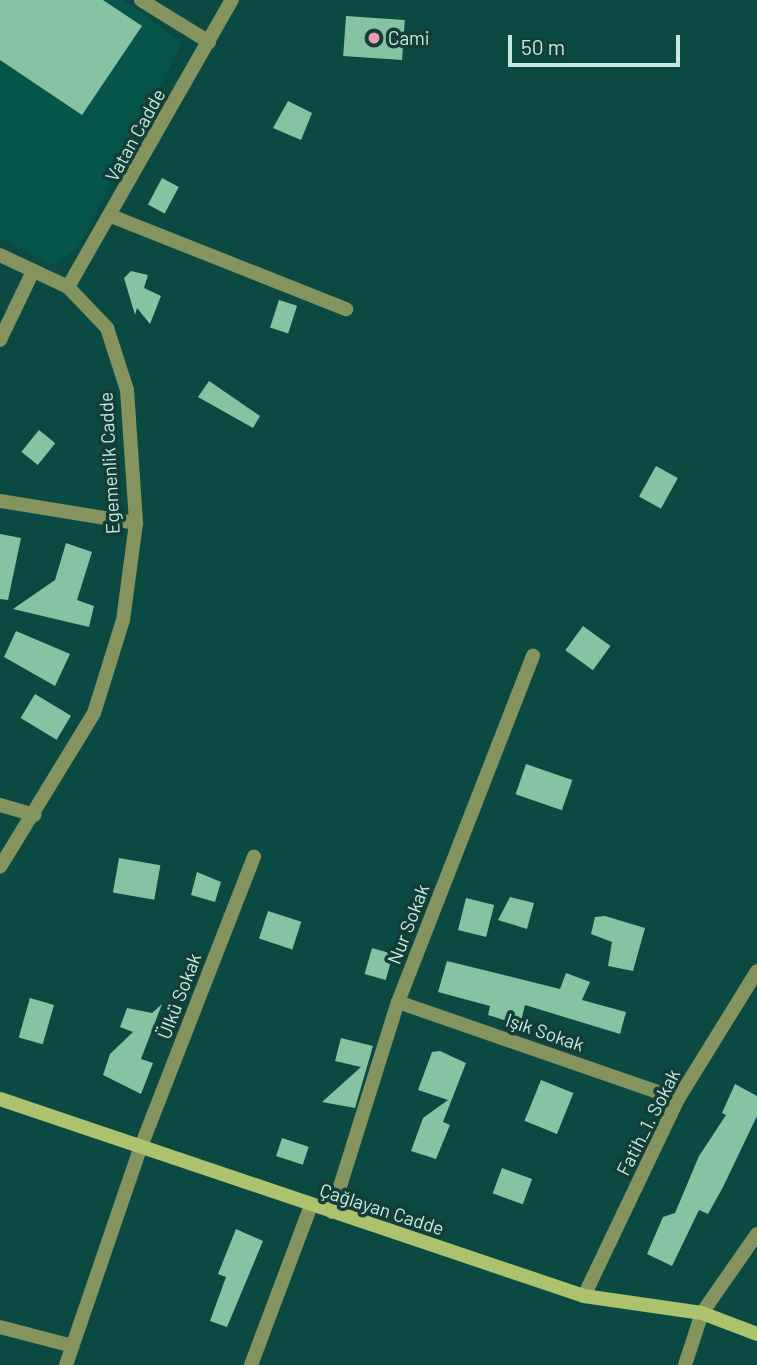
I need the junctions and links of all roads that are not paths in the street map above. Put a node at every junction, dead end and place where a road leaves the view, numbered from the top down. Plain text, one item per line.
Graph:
1 (141, 0) edge
2 (232, 0) edge
3 (209, 42) junction
4 (111, 216) junction
5 (0, 255) edge
6 (33, 271) junction
7 (68, 287) junction
8 (346, 309) dead end
9 (0, 340) edge
10 (0, 501) edge
11 (136, 523) junction
12 (533, 655) dead end
13 (0, 804) edge
14 (35, 816) junction
15 (254, 856) dead end
16 (0, 867) edge
17 (757, 971) edge
18 (398, 1002) junction
19 (0, 1099) edge
20 (678, 1100) junction
21 (141, 1149) junction
22 (311, 1205) junction
23 (332, 1212) junction
24 (757, 1234) edge
25 (584, 1296) junction
26 (702, 1313) junction
27 (0, 1327) edge
28 (757, 1334) edge
29 (73, 1346) junction
30 (66, 1365) edge
31 (251, 1365) edge
32 (685, 1365) edge

1 - 3 street
2 - 3 street, Vatan Cadde
3 - 4 street, Vatan Cadde
4 - 7 street, Vatan Cadde
4 - 8 street
5 - 6 street, Egemenlik Cadde
6 - 7 street, Egemenlik Cadde
6 - 9 street
7 - 11 street, Egemenlik Cadde
10 - 11 street
11 - 14 street, Egemenlik Cadde
12 - 18 street, Nur Sokak
13 - 14 street
14 - 16 street, Egemenlik Cadde
15 - 21 street, Ülkü Sokak
17 - 20 street, Fatih_1. Sokak
18 - 20 street, Işık Sokak
18 - 23 street, Nur Sokak
19 - 21 street, Çağlayan Cadde
20 - 25 street, Fatih_1. Sokak
21 - 22 street, Çağlayan Cadde
21 - 29 street, Ülkü Sokak
22 - 23 street, Çağlayan Cadde
22 - 31 street
23 - 25 street, Çağlayan Cadde
24 - 26 street
25 - 26 street, Çağlayan Cadde
26 - 28 street, Çağlayan Cadde
26 - 32 street
27 - 29 street
29 - 30 street, Ülkü Sokak

